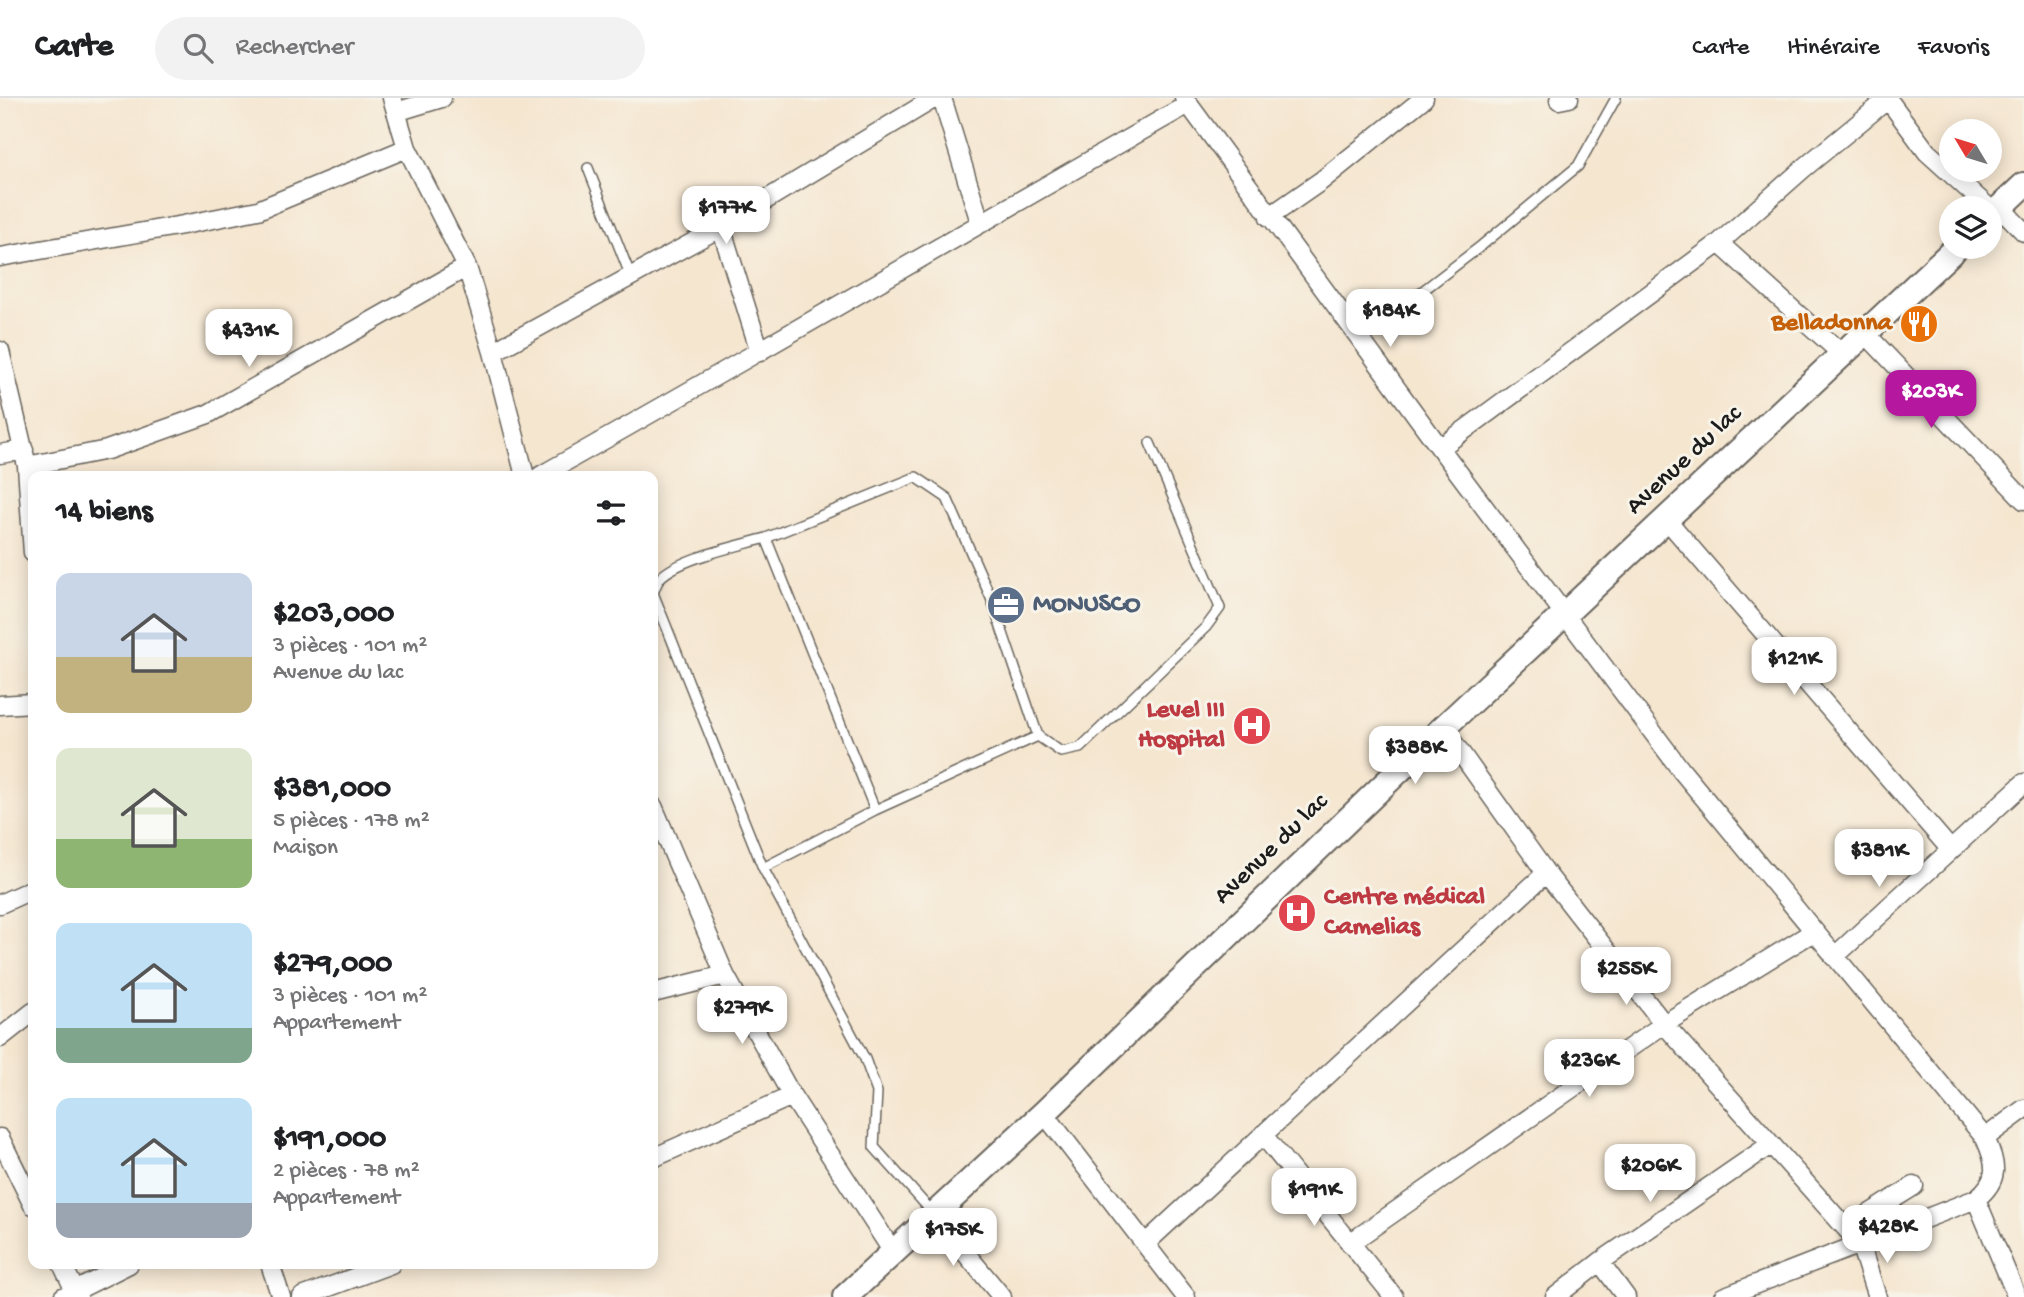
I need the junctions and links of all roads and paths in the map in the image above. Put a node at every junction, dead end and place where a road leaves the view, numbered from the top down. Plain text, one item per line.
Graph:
1 (442, 98) edge
2 (935, 98) edge
3 (943, 98) edge
4 (1424, 98) edge
5 (1616, 98) edge
6 (1888, 99) edge
7 (1186, 102) edge
8 (394, 105) edge
9 (407, 148) junction
10 (588, 168) dead end
11 (2024, 186) edge
12 (1976, 196) edge
13 (2002, 204) edge
14 (1269, 217) junction
15 (2002, 217) edge
16 (980, 222) junction
17 (721, 227) junction
18 (2024, 232) edge
19 (1719, 243) junction
20 (0, 257) edge
21 (1945, 259) edge
22 (467, 267) junction
23 (631, 277) junction
24 (1865, 333) junction
25 (1360, 339) junction
26 (0, 351) edge
27 (493, 352) junction
28 (760, 352) junction
29 (1843, 355) junction
30 (1150, 443) dead end
31 (1440, 449) junction
32 (0, 454) edge
33 (26, 458) junction
34 (524, 471) edge
35 (549, 471) edge
36 (28, 485) edge
37 (2024, 500) edge
38 (1667, 520) junction
39 (766, 538) junction
40 (658, 579) edge
41 (658, 606) edge
42 (1564, 614) junction
43 (28, 703) edge
44 (0, 705) edge
45 (1443, 728) junction
46 (1038, 736) junction
47 (2024, 783) edge
48 (875, 810) junction
49 (658, 818) edge
50 (1950, 849) junction
51 (763, 868) junction
52 (1546, 873) junction
53 (28, 891) edge
54 (0, 905) edge
55 (1813, 932) junction
56 (1834, 957) junction
57 (724, 975) junction
58 (658, 992) edge
59 (28, 1016) edge
60 (1664, 1024) junction
61 (0, 1038) edge
62 (792, 1096) junction
63 (2024, 1109) edge
64 (1044, 1114) junction
65 (1264, 1135) junction
66 (0, 1138) edge
67 (1986, 1138) junction
68 (1769, 1144) junction
69 (658, 1156) edge
70 (8, 1175) edge
71 (1914, 1186) dead end
72 (28, 1199) edge
73 (1976, 1199) junction
74 (934, 1215) junction
75 (1855, 1238) junction
76 (1350, 1243) junction
77 (1145, 1244) junction
78 (893, 1252) junction
79 (1600, 1262) junction
80 (64, 1269) edge
81 (120, 1269) edge
82 (272, 1269) edge
83 (378, 1269) edge
84 (72, 1294) edge
85 (281, 1297) edge
86 (302, 1297) edge
87 (845, 1297) edge
88 (1002, 1297) edge
89 (1186, 1297) edge
90 (1394, 1297) edge
91 (1555, 1297) edge
92 (1626, 1297) edge
93 (1723, 1297) edge
94 (1877, 1297) edge
95 (2017, 1297) edge

1 - 8 street
2 - 17 street
3 - 16 street
4 - 14 street
5 - 25 lane
6 - 12 street
6 - 19 street
7 - 14 street
7 - 16 street
8 - 9 street
9 - 20 street
9 - 22 street
10 - 23 lane
11 - 13 main road
14 - 25 street
15 - 18 street
16 - 28 street
17 - 23 street
17 - 28 street
19 - 29 street
19 - 31 street
21 - 24 main road, Avenue du lac
22 - 27 street
22 - 33 street
23 - 27 street
24 - 29 main road, Avenue du lac
24 - 37 street
25 - 31 street
26 - 33 street
27 - 34 street
28 - 35 street
29 - 38 main road, Avenue du lac
30 - 46 lane
31 - 42 street
32 - 33 street
33 - 36 street
38 - 42 main road, Avenue du lac
38 - 50 street
39 - 40 lane
39 - 46 lane
39 - 48 lane
41 - 51 lane
42 - 45 main road, Avenue du lac
42 - 55 street
43 - 44 street
45 - 52 street
45 - 64 main road, Avenue du lac
46 - 48 lane
47 - 50 street
48 - 51 lane
49 - 57 street
50 - 56 street
51 - 74 lane
52 - 60 street
52 - 65 street
53 - 54 street
55 - 56 street
55 - 60 street
56 - 67 street
57 - 58 street
57 - 62 street
59 - 61 street
60 - 68 street
60 - 76 street
62 - 69 street
62 - 78 street
63 - 67 street
64 - 74 main road, Avenue du lac
64 - 77 street
65 - 76 street
65 - 77 street
66 - 70 street
67 - 73 street
68 - 75 street
68 - 79 street
70 - 72 street
71 - 75 street
73 - 75 street
73 - 95 street
74 - 78 main road, Avenue du lac
74 - 88 street
75 - 93 street
75 - 94 street
76 - 90 street
77 - 89 street
78 - 87 main road, Avenue du lac
79 - 91 street
79 - 92 street
80 - 84 street
81 - 84 street
82 - 85 street
83 - 86 street

